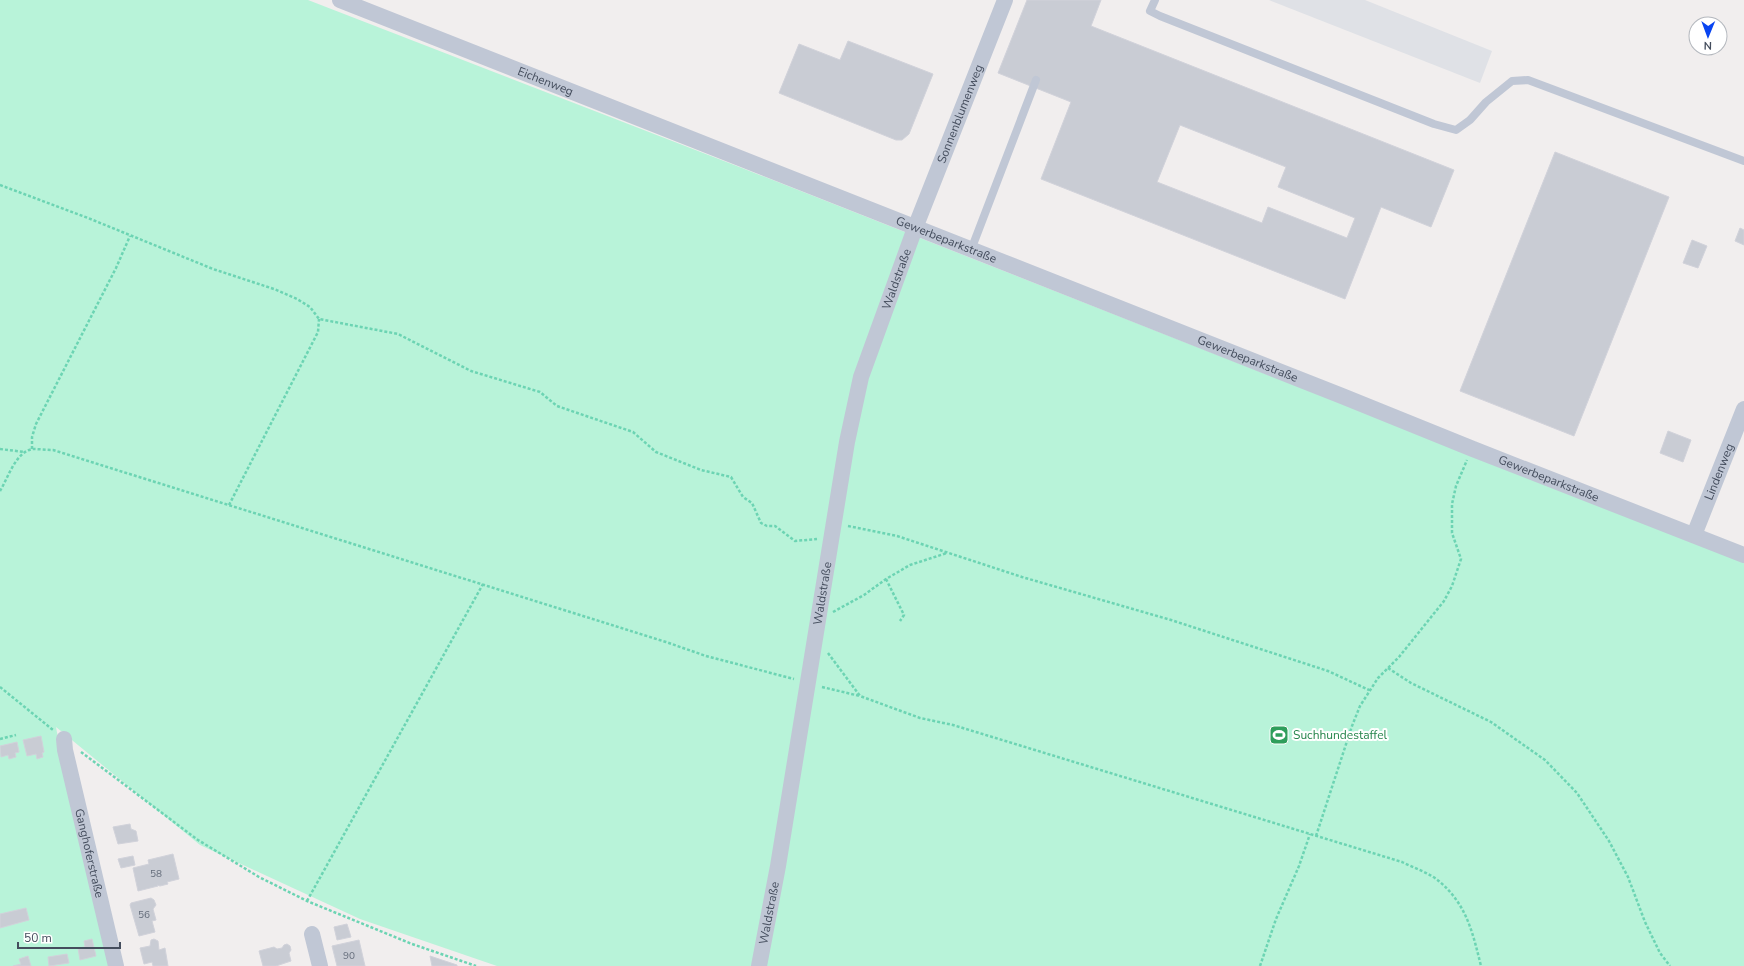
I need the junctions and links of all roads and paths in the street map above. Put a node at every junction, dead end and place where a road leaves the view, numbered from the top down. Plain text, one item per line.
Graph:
1 (340, 0) edge
2 (1005, 0) edge
3 (1154, 0) edge
4 (1036, 80) dead end
5 (1744, 161) edge
6 (751, 163) joint
7 (0, 185) edge
8 (915, 228) junction
9 (130, 236) junction
10 (971, 250) junction
11 (319, 319) junction
12 (1744, 409) edge
13 (0, 449) edge
14 (32, 449) junction
15 (1473, 449) junction
16 (24, 452) junction
17 (0, 490) edge
18 (229, 505) junction
19 (834, 532) junction
20 (1694, 535) junction
21 (948, 553) junction
22 (1744, 555) edge
23 (886, 579) junction
24 (483, 584) junction
25 (819, 615) junction
26 (900, 621) dead end
27 (816, 638) junction
28 (1388, 668) junction
29 (808, 683) junction
30 (0, 687) edge
31 (1370, 690) junction
32 (860, 696) junction
33 (16, 735) dead end
34 (0, 739) edge
35 (64, 739) junction
36 (1310, 834) junction
37 (1316, 836) junction
38 (307, 901) junction
39 (312, 934) dead end
40 (116, 966) edge
41 (320, 966) edge
42 (476, 966) edge
43 (759, 966) edge
44 (1260, 966) edge
45 (1481, 966) edge
46 (1670, 966) edge

1 - 6 street, Eichenweg
2 - 8 street, Sonnenblumenweg
3 - 5 lane
4 - 10 lane
6 - 8 street, Gewerbeparkstraße
7 - 9 path
8 - 10 street, Gewerbeparkstraße
8 - 19 street, Waldstraße
9 - 11 path
9 - 14 path
10 - 15 street, Gewerbeparkstraße
11 - 18 path
11 - 19 path
12 - 20 street, Lindenweg
13 - 16 path
14 - 16 path
14 - 18 path
15 - 20 street, Gewerbeparkstraße
15 - 28 path
16 - 17 path
18 - 24 path
19 - 21 path
19 - 25 street, Waldstraße
20 - 22 street, Gewerbeparkstraße
21 - 23 path
21 - 31 path
23 - 25 path
23 - 26 path
24 - 29 path
24 - 38 path
25 - 27 street, Waldstraße
27 - 29 street, Waldstraße
27 - 32 path
28 - 31 path
28 - 46 path
29 - 32 path
29 - 43 street, Waldstraße
30 - 35 path
31 - 37 path
32 - 36 path
33 - 34 path
35 - 38 path
35 - 40 street, Ganghoferstraße
36 - 37 path
36 - 44 path
37 - 45 path
38 - 42 path
39 - 41 street

